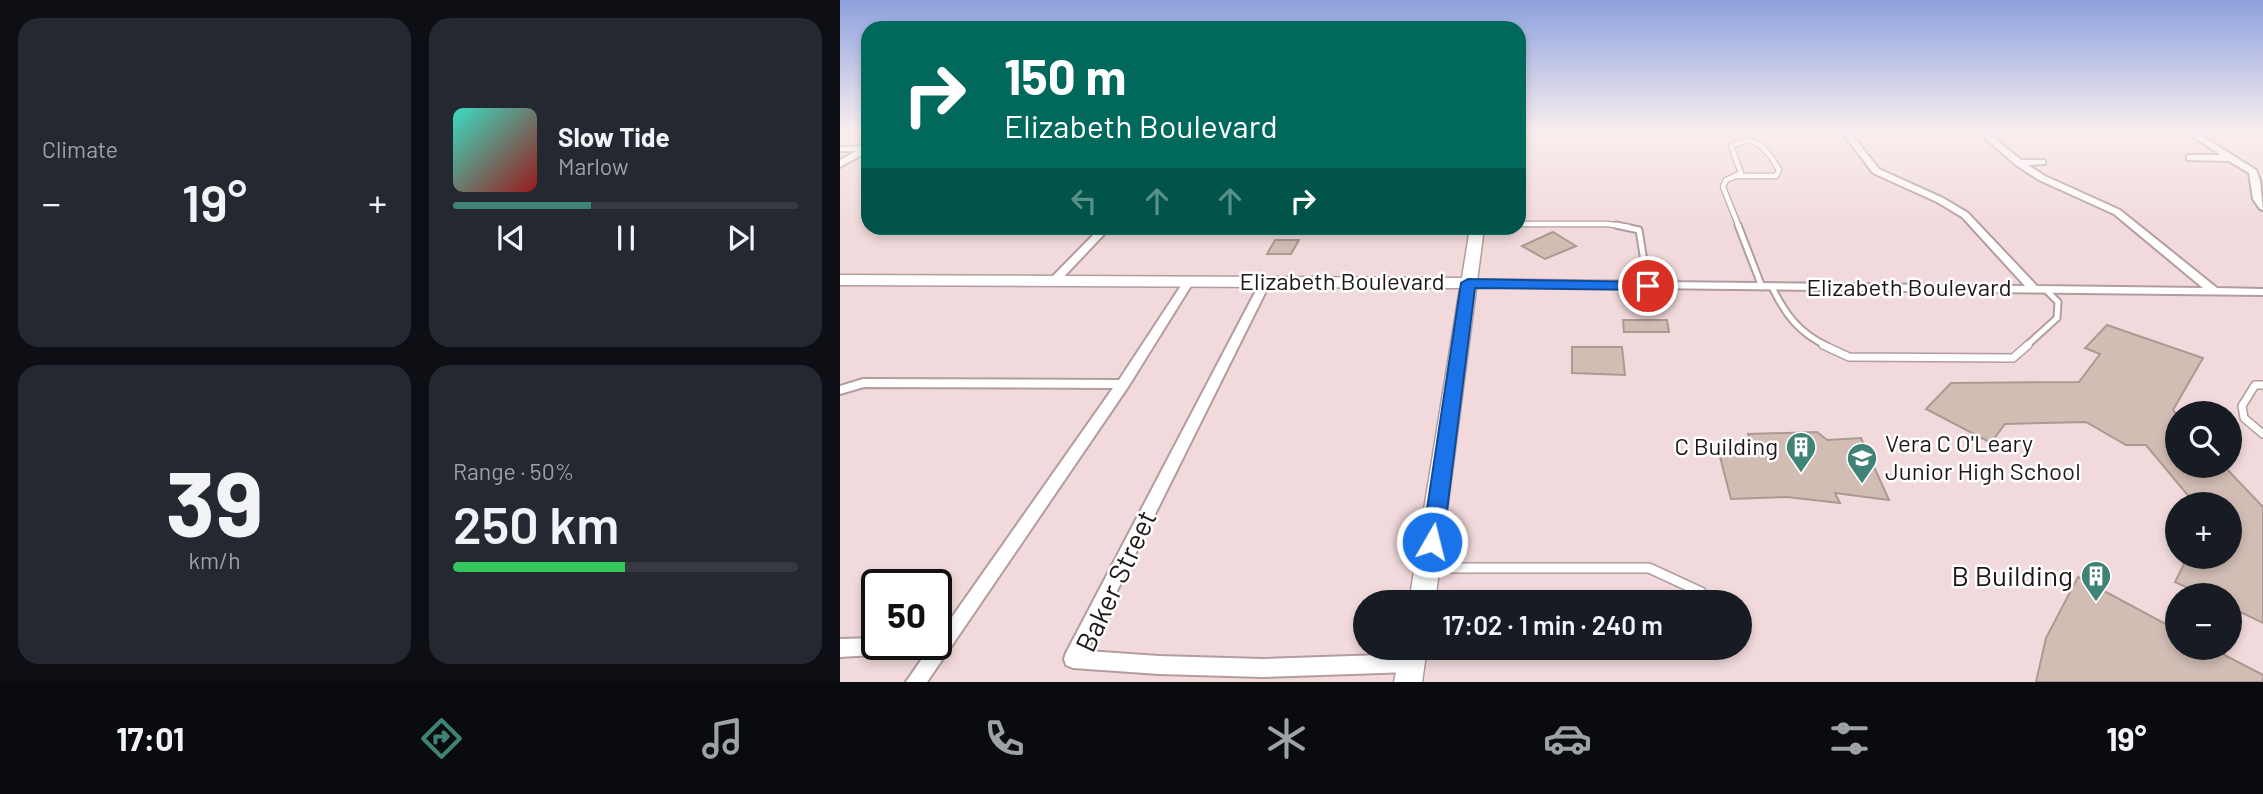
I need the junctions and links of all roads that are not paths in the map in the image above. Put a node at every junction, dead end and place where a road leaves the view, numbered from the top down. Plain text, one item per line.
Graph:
1 (1737, 163) edge
2 (1775, 163) edge
3 (1869, 163) edge
4 (2019, 163) joint
5 (2023, 163) edge
6 (2240, 163) edge
7 (1734, 176) junction
8 (2263, 207) edge
9 (1526, 224) edge
10 (1098, 235) edge
11 (1476, 235) edge
12 (840, 280) edge
13 (1054, 281) junction
14 (1189, 281) junction
15 (1266, 282) junction
16 (1468, 283) junction
17 (1648, 286) junction
18 (1767, 287) junction
19 (2038, 288) junction
20 (2215, 292) junction
21 (2263, 292) edge
22 (1123, 384) junction
23 (2263, 384) edge
24 (840, 390) edge
25 (2263, 434) edge
26 (1429, 568) junction
27 (1425, 590) edge
28 (1697, 590) edge
29 (956, 626) junction
30 (952, 628) edge
31 (861, 647) edge
32 (840, 648) edge
33 (1411, 664) edge
34 (916, 682) edge

1 - 7 lane
2 - 7 lane
3 - 19 street
4 - 5 street
4 - 20 street
6 - 8 street
7 - 18 lane
9 - 17 lane
10 - 13 street
11 - 16 street
12 - 13 street, Elizabeth Boulevard
13 - 14 street, Elizabeth Boulevard
14 - 15 street, Elizabeth Boulevard
14 - 22 street
15 - 16 street, Elizabeth Boulevard
15 - 33 street, Baker Street
16 - 17 street, Elizabeth Boulevard
16 - 26 street
17 - 18 street, Elizabeth Boulevard
18 - 19 street, Elizabeth Boulevard
18 - 19 lane
19 - 20 street, Elizabeth Boulevard
20 - 21 street, Elizabeth Boulevard
22 - 24 street
22 - 29 street
23 - 25 lane
26 - 27 street
26 - 28 lane
29 - 30 street
29 - 34 street
31 - 32 street

